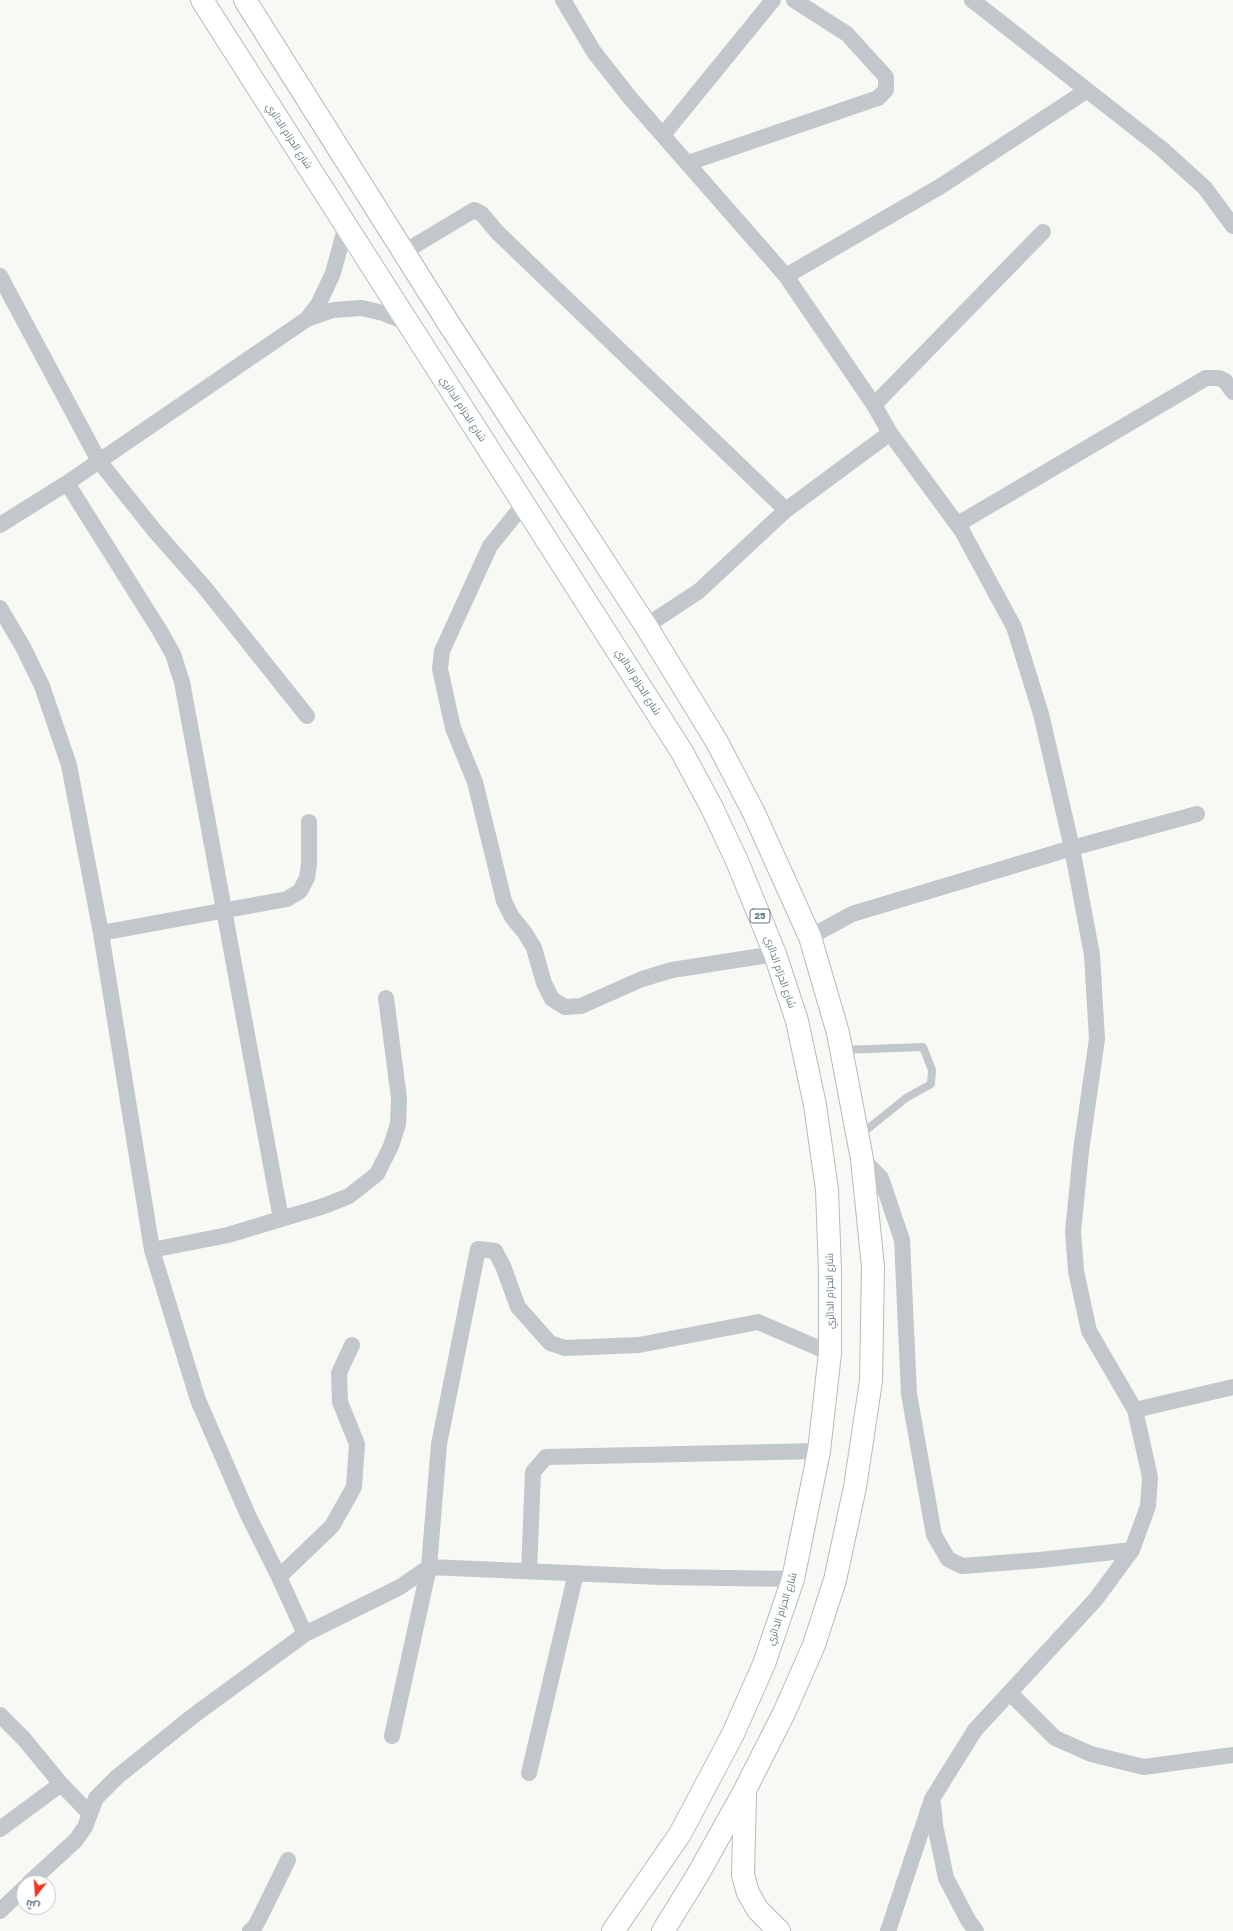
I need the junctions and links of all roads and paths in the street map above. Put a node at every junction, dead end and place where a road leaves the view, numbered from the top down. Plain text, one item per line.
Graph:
1 (202, 0) edge
2 (245, 0) edge
3 (563, 0) edge
4 (774, 0) edge
5 (794, 0) edge
6 (972, 0) edge
7 (1086, 91) junction
8 (663, 135) junction
9 (688, 163) junction
10 (346, 225) junction
11 (1233, 226) edge
12 (1043, 232) dead end
13 (404, 252) junction
14 (0, 276) edge
15 (786, 276) junction
16 (307, 319) junction
17 (408, 323) junction
18 (1233, 392) edge
19 (874, 405) junction
20 (890, 433) junction
21 (98, 461) junction
22 (67, 483) junction
23 (524, 504) junction
24 (786, 510) junction
25 (958, 524) junction
26 (0, 525) edge
27 (0, 608) edge
28 (646, 626) junction
29 (307, 716) dead end
30 (1197, 814) dead end
31 (309, 822) dead end
32 (1072, 848) junction
33 (225, 910) junction
34 (101, 933) junction
35 (810, 937) junction
36 (775, 954) junction
37 (386, 998) dead end
38 (841, 1050) junction
39 (858, 1137) junction
40 (862, 1159) junction
41 (281, 1219) junction
42 (152, 1250) junction
43 (352, 1346) dead end
44 (830, 1353) junction
45 (1233, 1387) edge
46 (1135, 1410) junction
47 (819, 1451) junction
48 (1132, 1550) junction
49 (429, 1567) junction
50 (529, 1571) junction
51 (576, 1573) junction
52 (279, 1577) junction
53 (793, 1579) junction
54 (305, 1634) junction
55 (1010, 1693) junction
56 (0, 1715) edge
57 (392, 1736) dead end
58 (1233, 1755) edge
59 (529, 1773) dead end
60 (61, 1784) junction
61 (745, 1790) junction
62 (932, 1799) junction
63 (90, 1814) junction
64 (0, 1829) edge
65 (288, 1860) dead end
66 (38, 1875) edge
67 (16, 1896) edge
68 (0, 1911) edge
69 (250, 1931) edge
70 (612, 1931) edge
71 (663, 1931) edge
72 (779, 1931) edge
73 (888, 1931) edge
74 (976, 1931) edge

1 - 10 main road, شارع الحزام الدائري / 25
2 - 13 main road
3 - 8 street
4 - 8 street
5 - 9 street
6 - 7 street
7 - 11 street
7 - 15 street
8 - 9 street
9 - 15 street
10 - 16 street
10 - 17 main road, شارع الحزام الدائري / 25
12 - 19 street
13 - 24 street
13 - 28 main road
14 - 21 street
15 - 19 street
16 - 17 street
16 - 21 street
17 - 23 main road, شارع الحزام الدائري / 25
18 - 25 street
19 - 20 street
20 - 24 street
20 - 25 street
21 - 22 street
21 - 29 street
22 - 26 street
22 - 33 street
23 - 36 main road, شارع الحزام الدائري / 25
23 - 36 street
24 - 28 street
25 - 32 street
27 - 34 street
28 - 35 main road
30 - 32 street
31 - 33 street
32 - 35 street
32 - 46 street
33 - 34 street
33 - 41 street
34 - 42 street
35 - 38 main road
36 - 44 main road, شارع الحزام الدائري / 25
37 - 41 street
38 - 39 main road
38 - 39 lane
39 - 40 main road
40 - 48 street
40 - 61 main road
41 - 42 street
42 - 52 street
43 - 52 street
44 - 47 main road, شارع الحزام الدائري / 25
44 - 49 street
45 - 46 street
46 - 48 street
47 - 50 street
47 - 53 main road, شارع الحزام الدائري / 25
48 - 55 street
49 - 50 street
49 - 54 street
49 - 57 street
50 - 51 street
51 - 53 street
51 - 59 street
52 - 54 street
53 - 70 main road, شارع الحزام الدائري / 25
54 - 63 street
55 - 58 street
55 - 62 street
56 - 60 street
60 - 63 street
60 - 64 street
61 - 71 main road
61 - 72 main road
62 - 73 street
62 - 74 street
63 - 66 street
65 - 69 street
67 - 68 street

